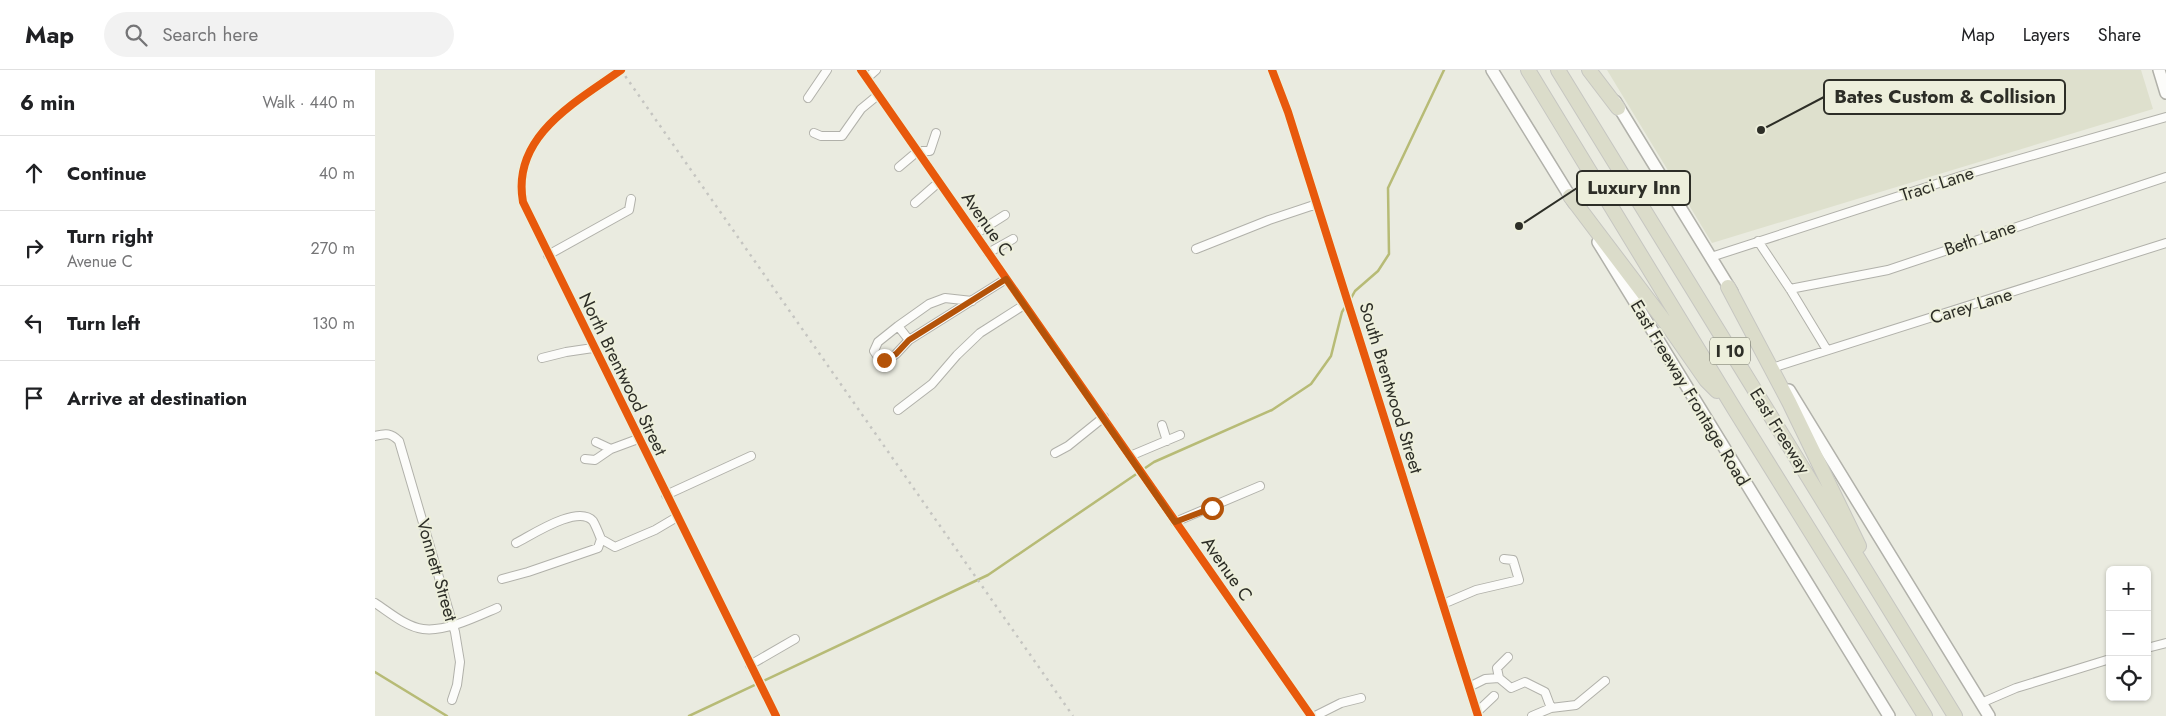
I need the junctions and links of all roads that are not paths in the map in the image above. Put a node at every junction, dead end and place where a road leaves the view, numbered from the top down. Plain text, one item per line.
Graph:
1 (621, 70) edge
2 (827, 70) edge
3 (861, 70) edge
4 (876, 70) edge
5 (1272, 70) edge
6 (1492, 70) edge
7 (1528, 70) edge
8 (1558, 70) edge
9 (1589, 70) edge
10 (1596, 70) edge
11 (2159, 70) edge
12 (867, 78) junction
13 (2166, 93) edge
14 (878, 95) junction
15 (808, 98) dead end
16 (1618, 108) junction
17 (2166, 117) edge
18 (815, 133) dead end
19 (936, 133) dead end
20 (918, 152) junction
21 (899, 167) dead end
22 (2166, 177) edge
23 (939, 182) junction
24 (1570, 196) junction
25 (631, 199) dead end
26 (915, 203) dead end
27 (1317, 204) junction
28 (1005, 215) dead end
29 (975, 234) junction
30 (1013, 239) dead end
31 (1758, 241) junction
32 (2166, 243) edge
33 (1196, 249) dead end
34 (989, 253) junction
35 (547, 255) junction
36 (1711, 257) junction
37 (1006, 279) junction
38 (1728, 287) junction
39 (1790, 289) junction
40 (972, 300) junction
41 (1024, 305) junction
42 (899, 326) junction
43 (909, 340) junction
44 (593, 348) junction
45 (1827, 350) junction
46 (542, 358) dead end
47 (1775, 367) junction
48 (898, 410) dead end
49 (1735, 410) junction
50 (1103, 417) junction
51 (1163, 425) dead end
52 (1180, 434) dead end
53 (375, 436) edge
54 (638, 439) junction
55 (1167, 441) junction
56 (596, 442) dead end
57 (611, 449) junction
58 (1055, 453) dead end
59 (751, 456) dead end
60 (1130, 456) junction
61 (585, 459) dead end
62 (1260, 486) dead end
63 (666, 495) junction
64 (677, 518) junction
65 (1175, 522) junction
66 (601, 539) junction
67 (516, 543) dead end
68 (1504, 559) dead end
69 (502, 579) dead end
70 (375, 603) edge
71 (1443, 604) junction
72 (497, 608) dead end
73 (453, 626) junction
74 (1903, 632) junction
75 (795, 639) dead end
76 (2166, 643) edge
77 (2151, 647) edge
78 (1508, 657) dead end
79 (2106, 660) edge
80 (750, 666) junction
81 (1499, 678) junction
82 (1605, 681) dead end
83 (1469, 687) junction
84 (1494, 696) dead end
85 (1361, 698) dead end
86 (452, 700) dead end
87 (1981, 702) junction
88 (1551, 708) junction
89 (1477, 714) edge
90 (776, 716) edge
91 (1311, 716) edge
92 (1315, 716) edge
93 (1532, 716) edge
94 (1889, 716) edge
95 (1925, 716) edge
96 (1955, 716) edge
97 (1989, 716) edge

1 - 35 street, North Brentwood Street
2 - 15 street
3 - 12 street, Avenue C
4 - 12 street
5 - 27 street, South Brentwood Street
6 - 24 main road, East Freeway Frontage Road
7 - 49 highway, East Freeway / I 10
8 - 74 highway, East Freeway / I 10
9 - 16 highway
10 - 16 main road
11 - 13 main road
12 - 14 street, Avenue C
14 - 18 street
14 - 20 street, Avenue C
16 - 36 main road
17 - 31 street, Traci Lane
19 - 20 street
20 - 21 street
20 - 23 street, Avenue C
22 - 39 street, Beth Lane
23 - 26 street
23 - 29 street, Avenue C
24 - 49 highway
24 - 94 main road, East Freeway Frontage Road
25 - 35 street
27 - 33 street
27 - 71 street, South Brentwood Street
28 - 29 street
29 - 34 street, Avenue C
30 - 34 street
31 - 36 street, Traci Lane
31 - 39 street
32 - 45 street, Carey Lane
34 - 37 street, Avenue C
35 - 44 street, North Brentwood Street
36 - 38 main road
37 - 40 street
37 - 41 street, Avenue C
38 - 47 main road
38 - 74 highway
39 - 45 street
40 - 42 street
40 - 43 street
41 - 48 street
41 - 50 street, Avenue C
42 - 43 street
42 - 43 street
44 - 46 street
44 - 54 street, North Brentwood Street
45 - 47 street, Carey Lane
47 - 87 main road
49 - 95 highway, East Freeway / I 10
50 - 58 street
50 - 60 street, Avenue C
51 - 55 street
52 - 55 street
53 - 73 street, Vonnett Street
54 - 57 street
54 - 63 street, North Brentwood Street
55 - 60 street
56 - 57 street
57 - 61 street
59 - 63 street
60 - 65 street, Avenue C
62 - 65 street
63 - 64 street, North Brentwood Street
64 - 66 street
64 - 80 street, North Brentwood Street
65 - 91 street, Avenue C
66 - 67 street
66 - 69 street
68 - 71 street
70 - 73 street
71 - 83 street, South Brentwood Street
72 - 73 street
73 - 86 street, Vonnett Street
74 - 96 highway, East Freeway / I 10
75 - 80 street
76 - 77 street
78 - 81 street
79 - 87 street
80 - 90 street, North Brentwood Street
81 - 83 street
81 - 88 street
82 - 88 street
83 - 89 street, South Brentwood Street
84 - 89 street
85 - 92 street
87 - 97 main road
88 - 93 street

